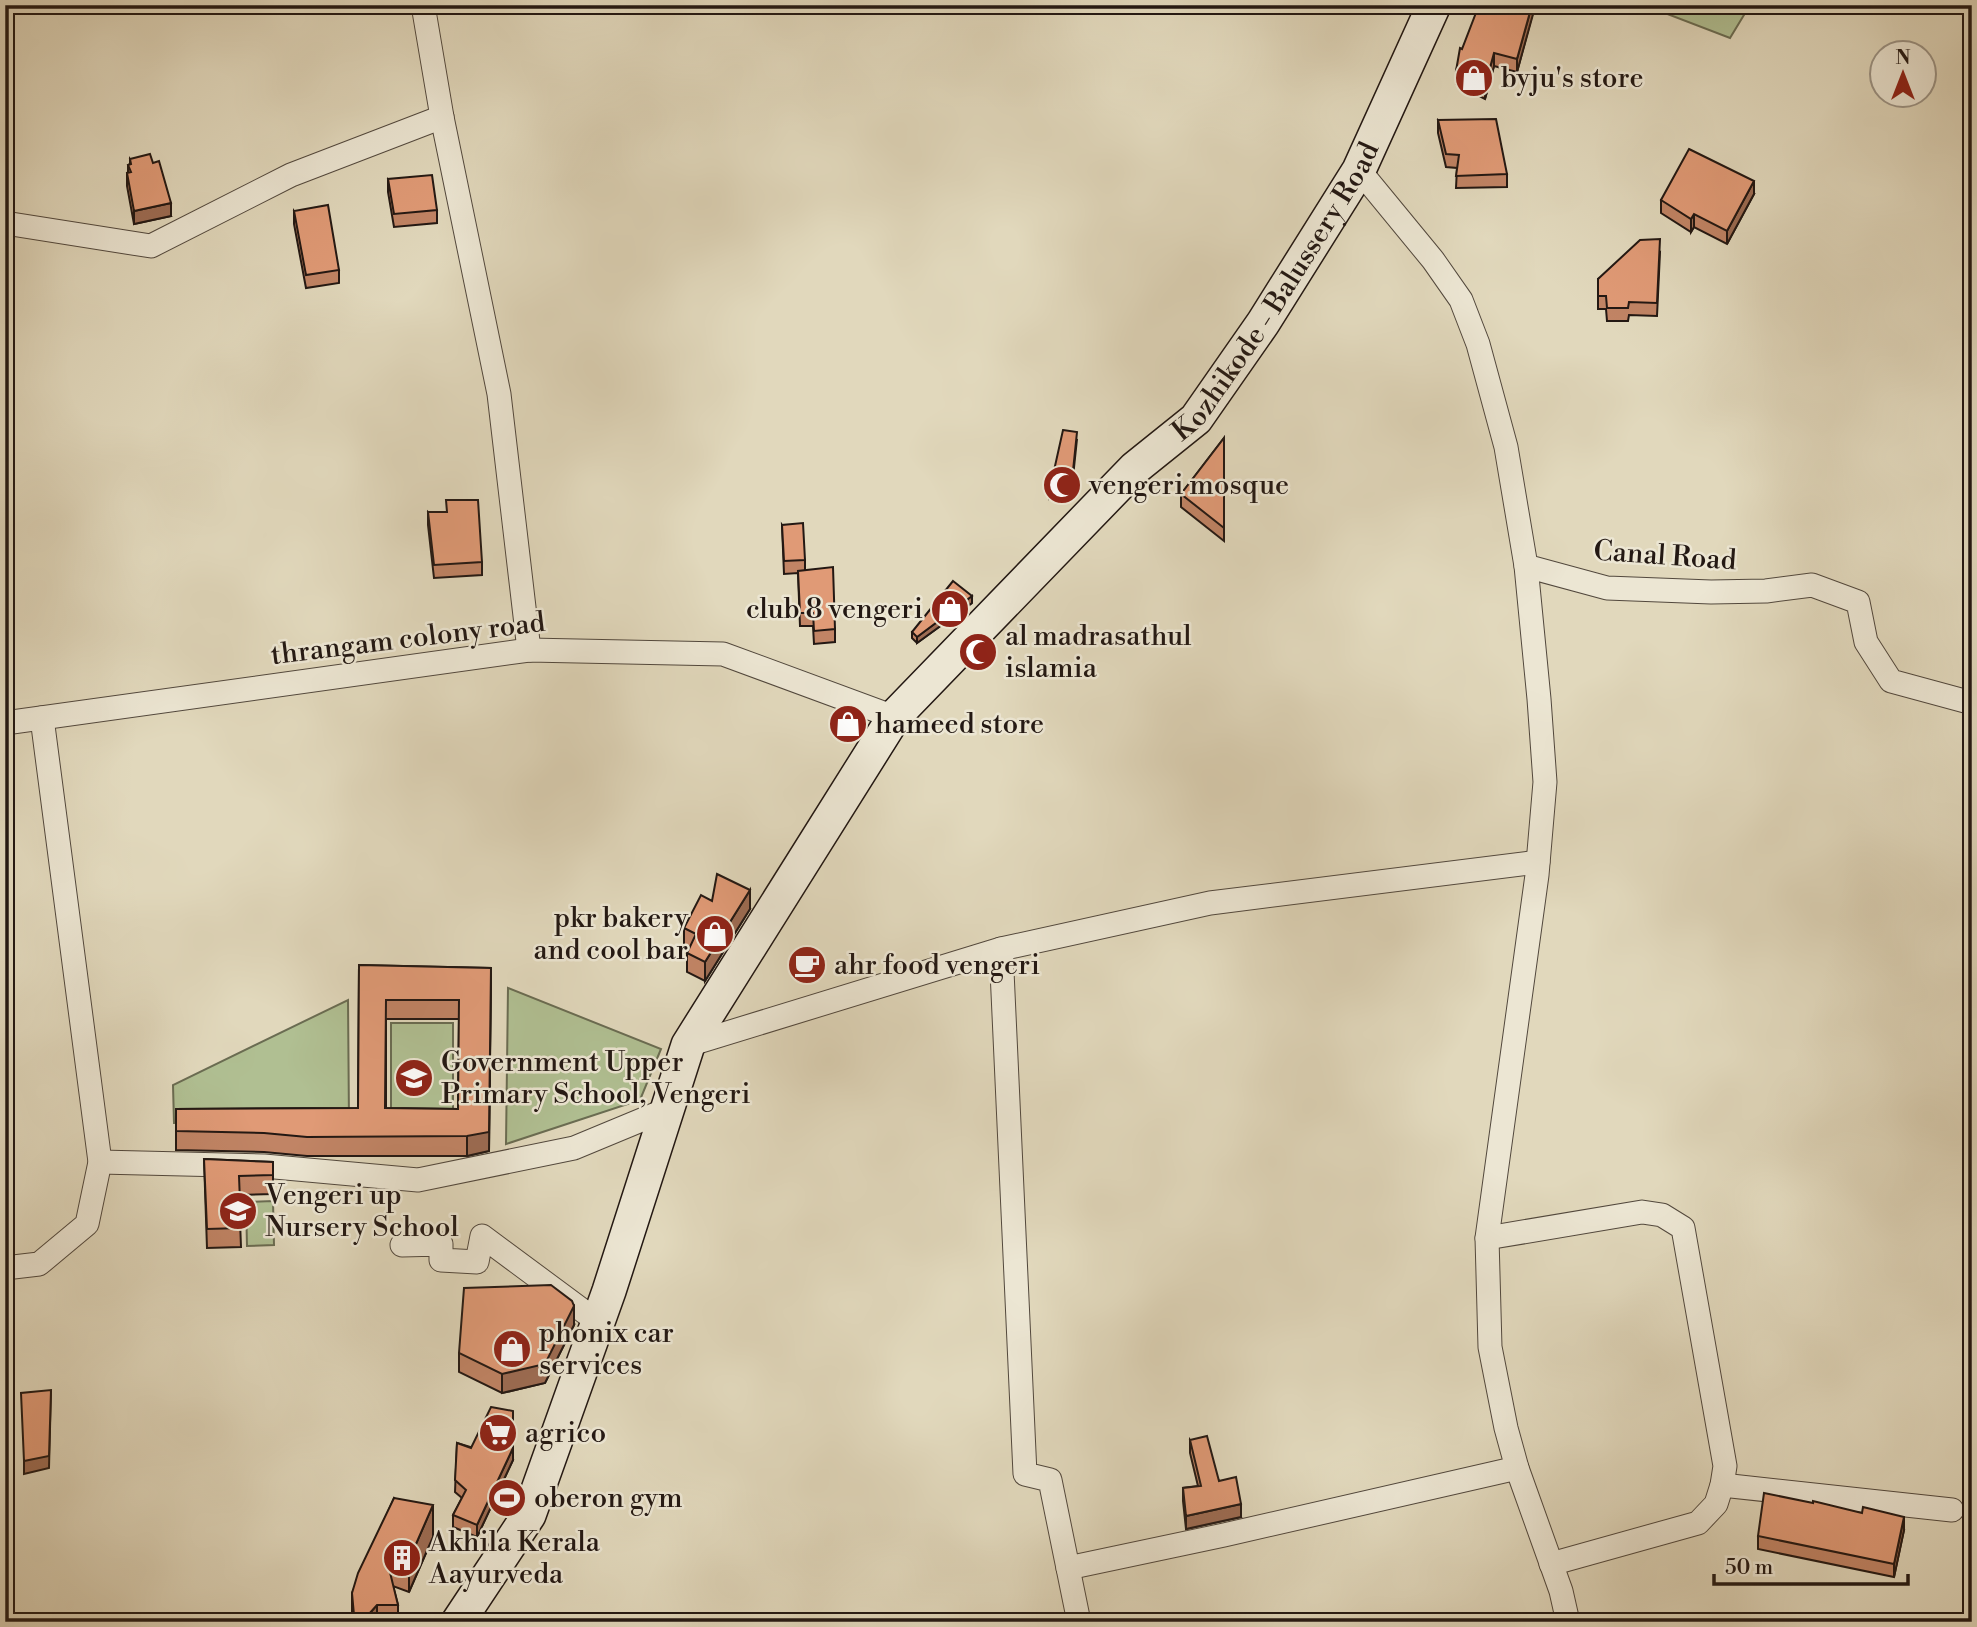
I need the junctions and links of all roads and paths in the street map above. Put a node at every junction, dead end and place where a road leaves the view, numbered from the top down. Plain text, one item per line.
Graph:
1 (423, 5) edge
2 (1434, 5) edge
3 (442, 117) junction
4 (1359, 170) junction
5 (5, 223) edge
6 (1526, 566) junction
7 (529, 650) junction
8 (1972, 703) edge
9 (894, 717) junction
10 (43, 718) junction
11 (5, 723) edge
12 (1538, 862) junction
13 (1001, 949) junction
14 (688, 1045) junction
15 (667, 1109) junction
16 (100, 1163) junction
17 (1487, 1238) junction
18 (402, 1245) dead end
19 (5, 1268) edge
20 (598, 1322) junction
21 (1517, 1468) junction
22 (1722, 1485) junction
23 (1952, 1510) dead end
24 (1551, 1564) junction
25 (1068, 1567) junction
26 (458, 1622) edge
27 (1079, 1622) edge
28 (1568, 1622) edge

1 - 3 street
2 - 4 main road, Kozhikode - Balussery Road
3 - 5 street
3 - 7 street
4 - 6 street
4 - 9 main road, Kozhikode - Balussery Road
6 - 8 street, Canal Road
6 - 12 street
7 - 9 street, thrangam colony road
7 - 10 street, thrangam colony road
9 - 14 main road, Kozhikode - Balussery Road
10 - 11 street, thrangam colony road
10 - 16 street
12 - 13 street
12 - 17 street
13 - 14 street
13 - 25 street
14 - 15 main road, Kozhikode - Balussery Road
15 - 16 street
15 - 20 main road, Kozhikode - Balussery Road
16 - 19 street
17 - 21 street
17 - 22 street
18 - 20 street
20 - 26 main road, Kozhikode - Balussery Road
21 - 24 street
21 - 25 street
22 - 23 street
22 - 24 street
24 - 28 street
25 - 27 street

